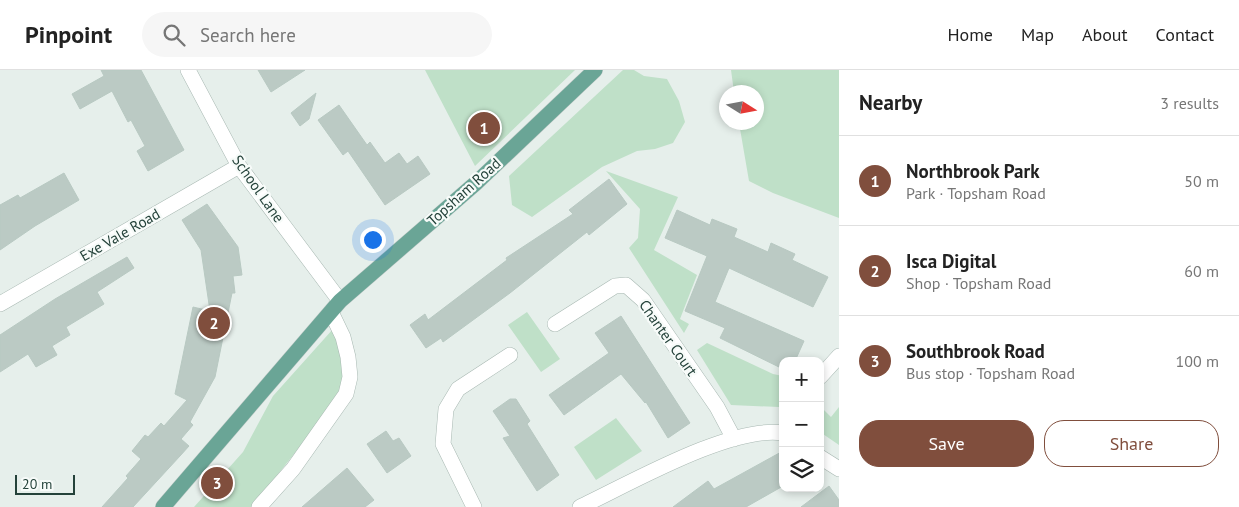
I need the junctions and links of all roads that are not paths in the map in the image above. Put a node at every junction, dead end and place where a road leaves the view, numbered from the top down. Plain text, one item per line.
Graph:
1 (188, 70) edge
2 (595, 70) edge
3 (239, 166) junction
4 (1, 300) edge
5 (335, 306) junction
6 (555, 324) dead end
7 (510, 355) dead end
8 (839, 356) edge
9 (824, 373) edge
10 (779, 433) edge
11 (734, 439) junction
12 (824, 460) edge
13 (839, 469) edge
14 (163, 507) edge
15 (259, 507) edge
16 (474, 507) edge
17 (580, 507) edge

1 - 3 street, School Lane
2 - 5 main road, Topsham Road
3 - 4 street, Exe Vale Road
3 - 5 street, School Lane
5 - 14 main road, Topsham Road
5 - 15 street
6 - 11 street, Chanter Court
7 - 16 street
8 - 9 street
10 - 11 street
11 - 17 street
12 - 13 street

